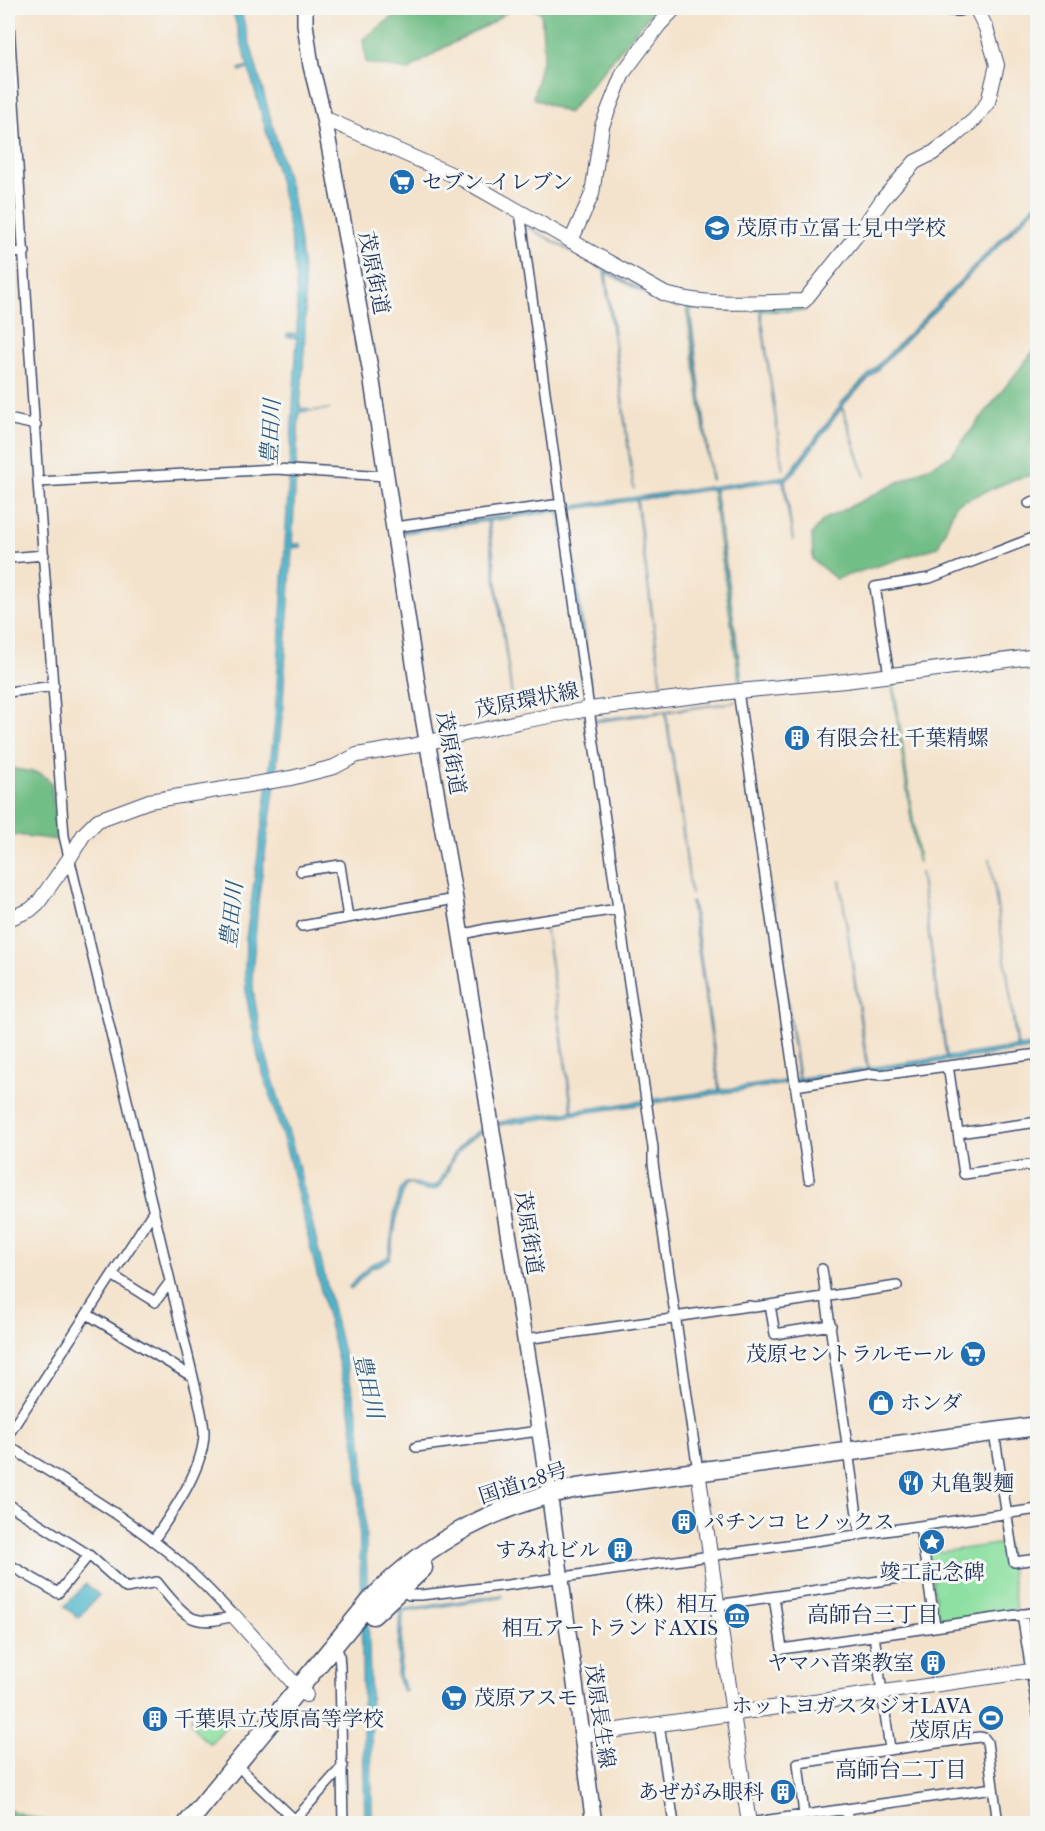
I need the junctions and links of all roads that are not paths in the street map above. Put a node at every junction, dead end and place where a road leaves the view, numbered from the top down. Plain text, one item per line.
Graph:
1 (8, 8) edge
2 (305, 8) edge
3 (675, 8) edge
4 (942, 8) edge
5 (968, 8) edge
6 (976, 8) edge
7 (324, 118) junction
8 (520, 212) junction
9 (571, 241) junction
10 (25, 252) junction
11 (8, 253) edge
12 (8, 419) edge
13 (36, 425) junction
14 (386, 476) junction
15 (38, 482) junction
16 (561, 504) junction
17 (395, 527) junction
18 (1038, 536) edge
19 (44, 555) junction
20 (8, 558) edge
21 (1038, 656) edge
22 (889, 675) junction
23 (54, 686) junction
24 (738, 691) junction
25 (8, 692) edge
26 (589, 709) junction
27 (428, 742) junction
28 (69, 859) junction
29 (301, 871) dead end
30 (455, 899) junction
31 (618, 909) junction
32 (348, 918) junction
33 (8, 919) edge
34 (302, 926) dead end
35 (460, 935) junction
36 (1038, 1054) edge
37 (945, 1067) junction
38 (795, 1086) junction
39 (1038, 1122) edge
40 (958, 1133) junction
41 (1038, 1164) edge
42 (809, 1179) dead end
43 (153, 1212) junction
44 (822, 1269) dead end
45 (112, 1275) junction
46 (170, 1282) junction
47 (897, 1286) dead end
48 (826, 1297) junction
49 (770, 1305) junction
50 (87, 1314) junction
51 (676, 1317) junction
52 (831, 1325) junction
53 (525, 1339) junction
54 (193, 1377) junction
55 (1038, 1426) edge
56 (540, 1431) junction
57 (8, 1435) edge
58 (995, 1437) junction
59 (1038, 1437) edge
60 (8, 1446) edge
61 (416, 1447) dead end
62 (849, 1456) junction
63 (699, 1477) junction
64 (550, 1500) junction
65 (8, 1504) edge
66 (1038, 1509) edge
67 (1006, 1515) junction
68 (920, 1527) junction
69 (860, 1535) junction
70 (153, 1541) junction
71 (89, 1555) junction
72 (711, 1557) junction
73 (1038, 1559) edge
74 (8, 1564) edge
75 (927, 1574) junction
76 (560, 1579) junction
77 (392, 1587) junction
78 (774, 1597) junction
79 (717, 1605) junction
80 (1038, 1612) edge
81 (1022, 1614) junction
82 (234, 1616) junction
83 (935, 1626) junction
84 (874, 1635) junction
85 (341, 1644) junction
86 (1034, 1670) edge
87 (302, 1692) junction
88 (882, 1693) junction
89 (733, 1714) junction
90 (1038, 1714) edge
91 (659, 1725) junction
92 (582, 1735) junction
93 (890, 1749) junction
94 (343, 1766) junction
95 (244, 1772) junction
96 (993, 1788) junction
97 (846, 1809) junction
98 (805, 1819) edge
99 (293, 1822) edge
100 (187, 1824) edge
101 (201, 1824) edge
102 (343, 1824) edge
103 (594, 1824) edge
104 (674, 1824) edge
105 (749, 1824) edge
106 (848, 1824) edge
107 (998, 1824) edge

1 - 10 street
2 - 7 main road, 茂原街道
3 - 9 street
4 - 5 street
6 - 9 street
7 - 8 street
7 - 14 main road, 茂原街道
8 - 9 street
8 - 16 street
10 - 11 street
10 - 13 street
12 - 13 street
13 - 15 street
14 - 15 street
14 - 17 main road, 茂原街道
15 - 19 street
16 - 17 street
16 - 26 street
17 - 27 main road, 茂原街道
18 - 22 street
19 - 20 street
19 - 23 street
21 - 22 street, 茂原環状線
22 - 24 street, 茂原環状線
23 - 25 street
23 - 28 street
24 - 26 street, 茂原環状線
24 - 38 street
26 - 27 street, 茂原環状線
26 - 31 street
27 - 28 street, 茂原環状線
27 - 30 main road, 茂原街道
28 - 33 street, 茂原環状線
28 - 43 street
29 - 32 street
30 - 32 street
30 - 35 main road, 茂原街道
31 - 35 street
31 - 51 street
32 - 34 street
35 - 53 main road, 茂原街道
36 - 37 street
37 - 38 street
37 - 40 street
38 - 42 street
39 - 40 street
40 - 41 street
43 - 45 street
43 - 46 street
44 - 48 street
45 - 46 street
45 - 50 street
46 - 54 street
47 - 48 street
48 - 49 street
48 - 52 street
49 - 51 street
49 - 52 street
50 - 54 street
50 - 57 street
51 - 53 street
51 - 63 street
52 - 62 street
53 - 56 main road, 茂原街道
54 - 70 street
55 - 58 highway, 国道128号
56 - 61 street
56 - 64 main road, 茂原街道
58 - 59 highway, 国道128号
58 - 62 highway, 国道128号
58 - 67 street
60 - 70 street
62 - 63 highway, 国道128号
62 - 69 street
63 - 64 highway, 国道128号
63 - 72 street
64 - 76 main road, 茂原長生線
64 - 77 highway, 国道128号
65 - 71 street
66 - 67 street
67 - 68 street
67 - 73 street
68 - 69 street
68 - 75 street
69 - 72 street
70 - 82 street
71 - 74 street
71 - 82 street
72 - 76 street
72 - 79 street
75 - 78 street
75 - 83 street
76 - 77 street
76 - 92 main road, 茂原長生線
77 - 85 highway, 国道128号
77 - 85 highway, 国道128号
78 - 79 street
78 - 84 street
79 - 89 street
80 - 81 street
81 - 83 street
81 - 86 street
82 - 87 street
83 - 84 street
84 - 88 street
85 - 87 highway, 国道128号
85 - 94 street
86 - 88 street
86 - 90 street
87 - 95 highway, 国道128号
87 - 100 highway, 国道128号
88 - 89 street
88 - 93 street
89 - 91 street
89 - 105 street
91 - 92 street
91 - 104 street
92 - 103 main road, 茂原長生線
93 - 96 street
93 - 98 street
94 - 99 street
94 - 102 street
95 - 99 street
95 - 101 highway, 国道128号
96 - 97 street
96 - 107 street
97 - 98 street
97 - 106 street
98 - 105 street

